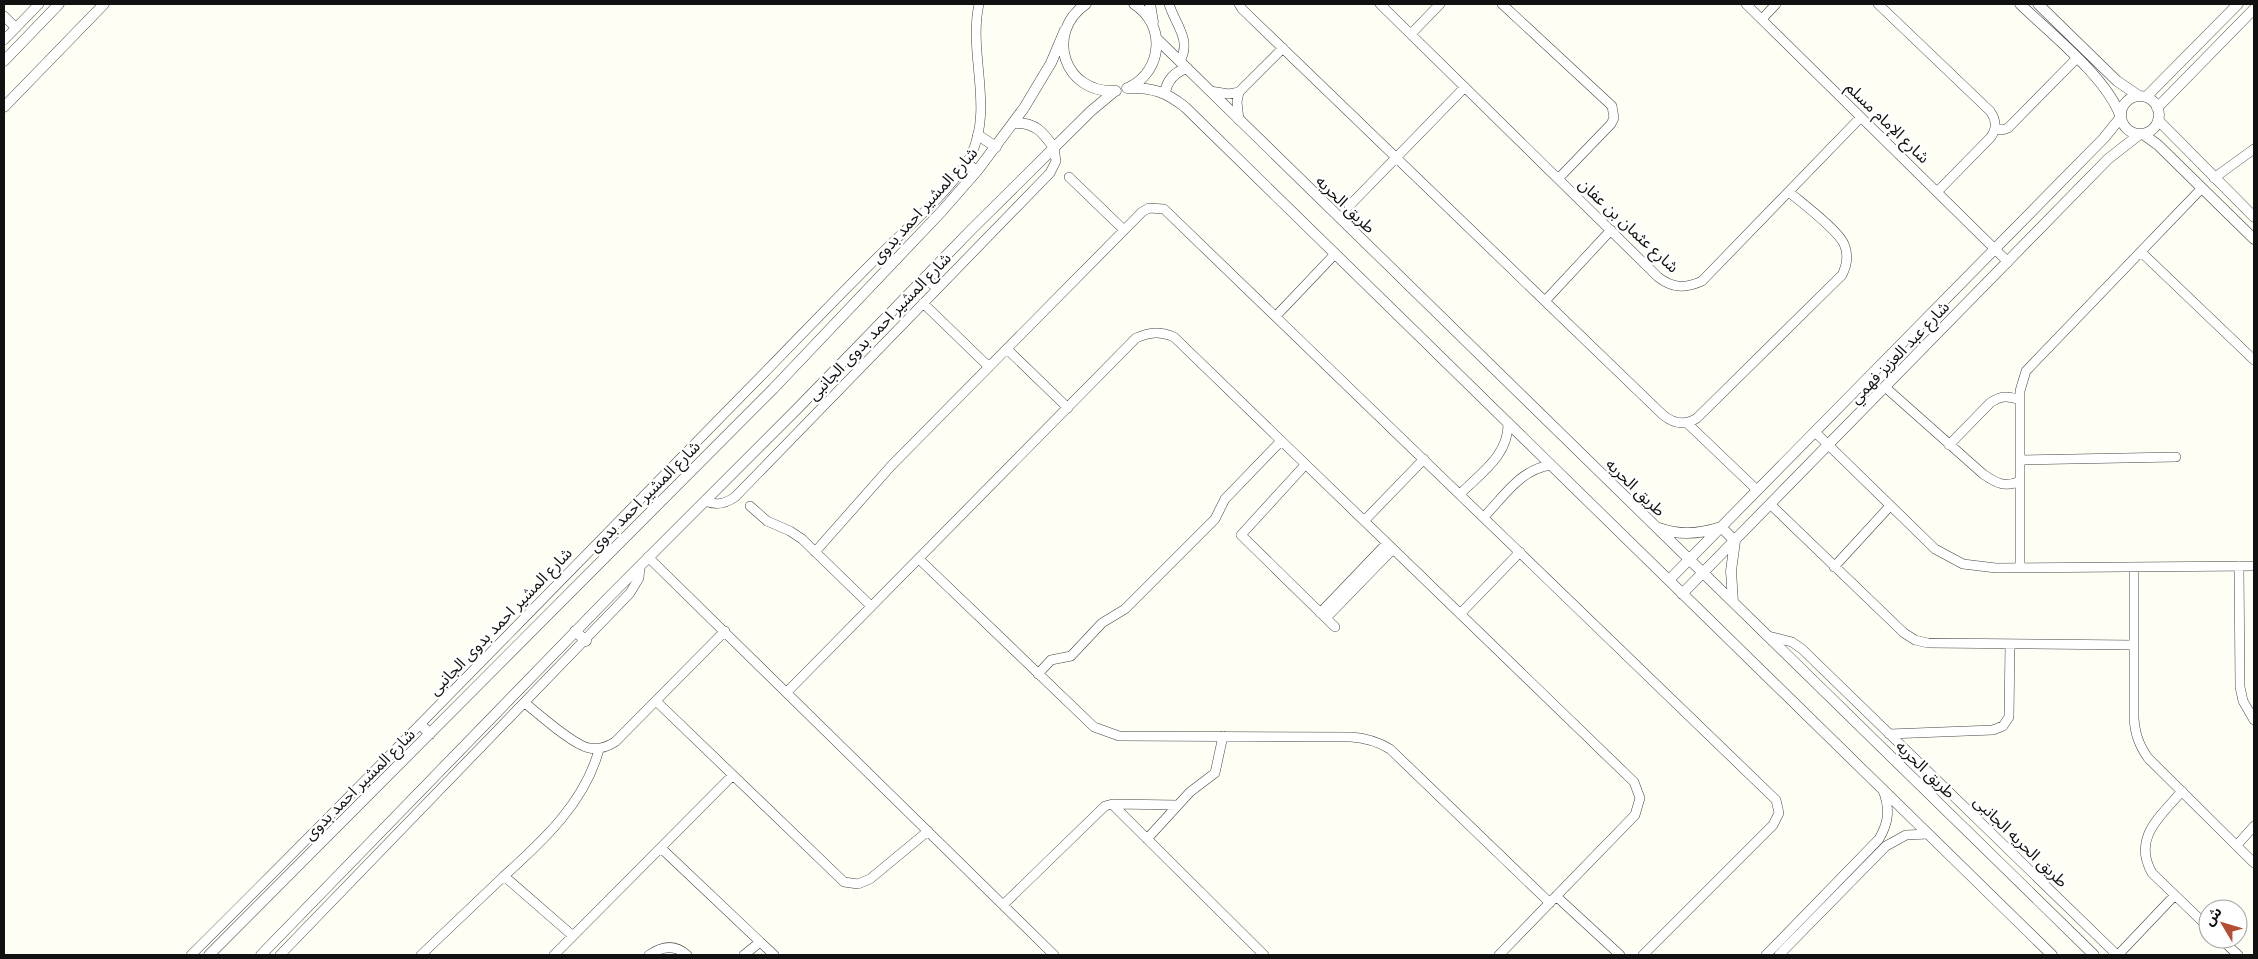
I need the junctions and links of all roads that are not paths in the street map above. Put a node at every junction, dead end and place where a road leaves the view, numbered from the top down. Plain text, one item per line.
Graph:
1 (39, 4) edge
2 (59, 4) edge
3 (104, 4) edge
4 (980, 4) edge
5 (1076, 4) edge
6 (1086, 4) edge
7 (1134, 4) edge
8 (1150, 4) edge
9 (1169, 4) edge
10 (1238, 4) edge
11 (1380, 4) edge
12 (1440, 4) edge
13 (1502, 4) edge
14 (1746, 4) edge
15 (1776, 4) edge
16 (1878, 4) edge
17 (2020, 4) edge
18 (2038, 4) edge
19 (2238, 4) edge
20 (2254, 9) edge
21 (4, 16) edge
22 (1071, 17) junction
23 (1762, 20) junction
24 (1153, 25) junction
25 (16, 28) junction
26 (1065, 30) junction
27 (1411, 34) junction
28 (5, 38) edge
29 (1157, 39) junction
30 (1283, 48) junction
31 (2076, 58) junction
32 (4, 60) edge
33 (1183, 64) junction
34 (2112, 76) junction
35 (2160, 83) junction
36 (2103, 84) junction
37 (1464, 87) junction
38 (1128, 88) junction
39 (1115, 91) junction
40 (1210, 91) junction
41 (1239, 92) junction
42 (1165, 93) junction
43 (2170, 94) junction
44 (2142, 96) junction
45 (4, 107) edge
46 (2157, 108) junction
47 (2121, 116) junction
48 (1861, 117) junction
49 (1240, 120) junction
50 (2158, 120) junction
51 (1014, 123) junction
52 (1995, 128) junction
53 (978, 134) junction
54 (2141, 134) junction
55 (2104, 138) junction
56 (2175, 139) junction
57 (996, 147) junction
58 (1054, 148) junction
59 (2254, 149) edge
60 (2164, 150) junction
61 (2116, 152) junction
62 (1396, 158) junction
63 (966, 163) junction
64 (977, 171) junction
65 (1069, 177) dead end
66 (2214, 178) junction
67 (1558, 179) junction
68 (2202, 188) junction
69 (1789, 192) junction
70 (1938, 192) junction
71 (1349, 206) dead end
72 (2254, 217) edge
73 (1124, 230) junction
74 (1610, 230) junction
75 (2254, 239) edge
76 (1994, 249) junction
77 (2141, 252) junction
78 (1336, 254) junction
79 (2008, 262) junction
80 (925, 277) junction
81 (937, 288) junction
82 (1545, 301) junction
83 (923, 303) junction
84 (1276, 316) junction
85 (1007, 349) junction
86 (2254, 360) edge
87 (988, 367) junction
88 (1885, 387) junction
89 (2020, 400) junction
90 (1068, 408) junction
91 (1508, 423) junction
92 (1687, 423) junction
93 (1815, 432) junction
94 (1281, 441) junction
95 (1949, 444) junction
96 (1828, 445) junction
97 (2176, 457) dead end
98 (1424, 459) junction
99 (2020, 460) junction
100 (1305, 465) junction
101 (1551, 465) junction
102 (2020, 481) junction
103 (1757, 490) junction
104 (1460, 494) junction
105 (705, 501) junction
106 (1770, 504) junction
107 (750, 506) dead end
108 (1890, 506) junction
109 (1484, 516) junction
110 (1364, 522) junction
111 (1656, 527) junction
112 (1721, 527) junction
113 (1735, 540) junction
114 (1390, 546) junction
115 (815, 552) junction
116 (1520, 552) junction
117 (648, 557) junction
118 (918, 559) junction
119 (1689, 559) junction
120 (640, 566) junction
121 (2238, 566) junction
122 (2254, 566) edge
123 (1834, 567) junction
124 (2134, 567) junction
125 (2020, 568) junction
126 (1703, 573) junction
127 (1669, 580) junction
128 (1682, 594) junction
129 (1733, 602) junction
130 (871, 606) junction
131 (1460, 614) junction
132 (1323, 616) junction
133 (1335, 627) dead end
134 (725, 630) junction
135 (575, 631) junction
136 (1768, 636) junction
137 (586, 641) junction
138 (2010, 644) junction
139 (2134, 644) junction
140 (1038, 674) junction
141 (787, 692) junction
142 (656, 701) junction
143 (526, 703) junction
144 (2254, 720) edge
145 (421, 725) junction
146 (430, 734) junction
147 (1889, 734) junction
148 (1223, 736) junction
149 (599, 749) junction
150 (733, 775) junction
151 (1883, 790) junction
152 (2182, 791) junction
153 (1112, 804) junction
154 (1178, 805) junction
155 (2254, 826) edge
156 (928, 831) junction
157 (1928, 834) junction
158 (1147, 839) junction
159 (2237, 846) junction
160 (660, 848) junction
161 (2254, 863) edge
162 (504, 876) junction
163 (2175, 895) junction
164 (1553, 900) junction
165 (1003, 905) junction
166 (2198, 917) edge
167 (573, 936) junction
168 (760, 942) junction
169 (685, 954) edge
170 (190, 955) edge
171 (209, 955) edge
172 (261, 955) edge
173 (280, 955) edge
174 (422, 955) edge
175 (554, 955) edge
176 (649, 955) edge
177 (744, 955) edge
178 (774, 955) edge
179 (1054, 955) edge
180 (1264, 955) edge
181 (1499, 955) edge
182 (1620, 955) edge
183 (1643, 955) edge
184 (1766, 955) edge
185 (1779, 955) edge
186 (2052, 955) edge
187 (2094, 955) edge
188 (2117, 955) edge

1 - 25 street
2 - 32 street
3 - 45 street
4 - 53 street, شارع المشير احمد بدوى الجانبى
5 - 22 street
6 - 22 street
7 - 24 street
8 - 24 street
9 - 33 street
10 - 30 street
11 - 27 street, شارع عثمان بن عفان
12 - 27 street
13 - 67 street
14 - 23 street, شارع الإمام مسلم
15 - 23 street
16 - 52 street
17 - 31 street
18 - 34 street
19 - 35 street
20 - 43 street
21 - 25 street
22 - 26 street, شارع المشير احمد بدوى
23 - 48 street, شارع الإمام مسلم
24 - 29 street
25 - 28 street
26 - 39 street
26 - 51 street, شارع المشير احمد بدوى
27 - 37 street, شارع عثمان بن عفان
29 - 33 street, طريق الحريه
29 - 38 street
30 - 41 street
30 - 62 street
31 - 36 street
31 - 52 street
33 - 40 street, طريق الحريه
33 - 42 street
34 - 36 street
34 - 44 street
35 - 43 street
35 - 44 street
36 - 47 street
37 - 62 street
37 - 67 street, شارع عثمان بن عفان
38 - 39 street
38 - 42 street
39 - 58 street
40 - 41 street
40 - 49 street, طريق الحريه
41 - 49 street
42 - 78 street
43 - 46 street
44 - 46 street
44 - 47 street
46 - 50 street
47 - 54 street
47 - 55 street, شارع عبد العزيز فهمي
48 - 69 street, شارع عثمان بن عفان
48 - 70 street, شارع الإمام مسلم
49 - 111 street, طريق الحريه
50 - 54 street
50 - 56 street
51 - 57 street, شارع المشير احمد بدوى
51 - 58 street
52 - 70 street
53 - 57 street
53 - 63 street, شارع المشير احمد بدوى الجانبى
54 - 60 street
54 - 61 street, شارع عبد العزيز فهمي
55 - 61 street
55 - 76 street, شارع عبد العزيز فهمي
56 - 60 street
56 - 66 street
57 - 64 street, شارع المشير احمد بدوى
58 - 80 street
58 - 81 street, شارع المشير احمد بدوى الجانبى
59 - 66 street
60 - 68 street
61 - 79 street, شارع عبد العزيز فهمي
62 - 71 street
62 - 82 street
63 - 64 street
63 - 145 street, شارع المشير احمد بدوى الجانبى
64 - 146 street, شارع المشير احمد بدوى
65 - 73 street
66 - 72 street
67 - 74 street, شارع عثمان بن عفان
68 - 75 street
68 - 77 street
69 - 74 street, شارع عثمان بن عفان
69 - 92 street
70 - 76 street, شارع الإمام مسلم
73 - 84 street
73 - 85 street
74 - 82 street
76 - 79 street, شارع الإمام مسلم
76 - 93 street, شارع عبد العزيز فهمي
77 - 86 street
77 - 89 street
78 - 84 street
78 - 91 street
79 - 88 street, شارع عبد العزيز فهمي
80 - 81 street
80 - 105 street
81 - 83 street, شارع المشير احمد بدوى الجانبى
82 - 92 street
83 - 87 street
83 - 105 street, شارع المشير احمد بدوى الجانبى
84 - 98 street
85 - 87 street
85 - 90 street
87 - 115 street
88 - 95 street
88 - 96 street, شارع عبد العزيز فهمي
89 - 95 street
89 - 99 street
90 - 94 street
90 - 118 street
91 - 101 street
91 - 104 street
92 - 103 street
93 - 96 street
93 - 103 street, شارع عبد العزيز فهمي
94 - 100 street
94 - 140 street
95 - 102 street
96 - 106 street, شارع عبد العزيز فهمي
96 - 108 street
97 - 99 street
98 - 104 street
98 - 110 street
99 - 102 street
100 - 110 street
100 - 132 street
101 - 109 street
101 - 127 street
102 - 125 street
103 - 112 street, شارع عبد العزيز فهمي
104 - 109 street
105 - 117 street
106 - 113 street, شارع عبد العزيز فهمي
106 - 123 street
107 - 115 street
108 - 123 street
108 - 125 street
109 - 116 street
110 - 114 street
111 - 112 street
111 - 119 street, طريق الحريه
112 - 113 street
112 - 119 street, شارع عبد العزيز فهمي
113 - 126 street, شارع عبد العزيز فهمي
113 - 129 street
114 - 131 street
114 - 132 street
115 - 130 street
116 - 131 street
116 - 183 street
117 - 120 street
117 - 134 street
118 - 130 street
118 - 140 street
119 - 126 street, طريق الحريه
119 - 127 street, شارع عبد العزيز فهمي
120 - 135 street
120 - 137 street
121 - 122 street
121 - 124 street
121 - 144 street
123 - 138 street
124 - 125 street
124 - 139 street
126 - 128 street, شارع عبد العزيز فهمي
126 - 129 street, طريق الحريه
127 - 128 street
128 - 151 street
129 - 136 street, طريق الحريه
130 - 141 street
131 - 164 street
132 - 133 street
134 - 141 street
134 - 142 street
135 - 137 street
135 - 172 street
136 - 147 street, طريق الحريه الجانبى
136 - 187 street, طريق الحريه
137 - 143 street
138 - 139 street
138 - 147 street
139 - 152 street
140 - 148 street
141 - 156 street
142 - 149 street
142 - 150 street
143 - 149 street
143 - 173 street
145 - 146 street
145 - 170 street, شارع المشير احمد بدوى الجانبى
146 - 171 street, شارع المشير احمد بدوى
147 - 188 street, طريق الحريه الجانبى
148 - 154 street
148 - 164 street
149 - 162 street
150 - 156 street
150 - 160 street
151 - 157 street
151 - 184 street
152 - 159 street
152 - 163 street
153 - 154 street
153 - 158 street
153 - 165 street
154 - 158 street
155 - 159 street
156 - 165 street
157 - 185 street
157 - 186 street
158 - 180 street
159 - 161 street
160 - 167 street
160 - 168 street
162 - 167 street
162 - 174 street
163 - 166 street
163 - 188 street
164 - 181 street
164 - 182 street
165 - 179 street
167 - 175 street
168 - 177 street
168 - 178 street
169 - 176 street

